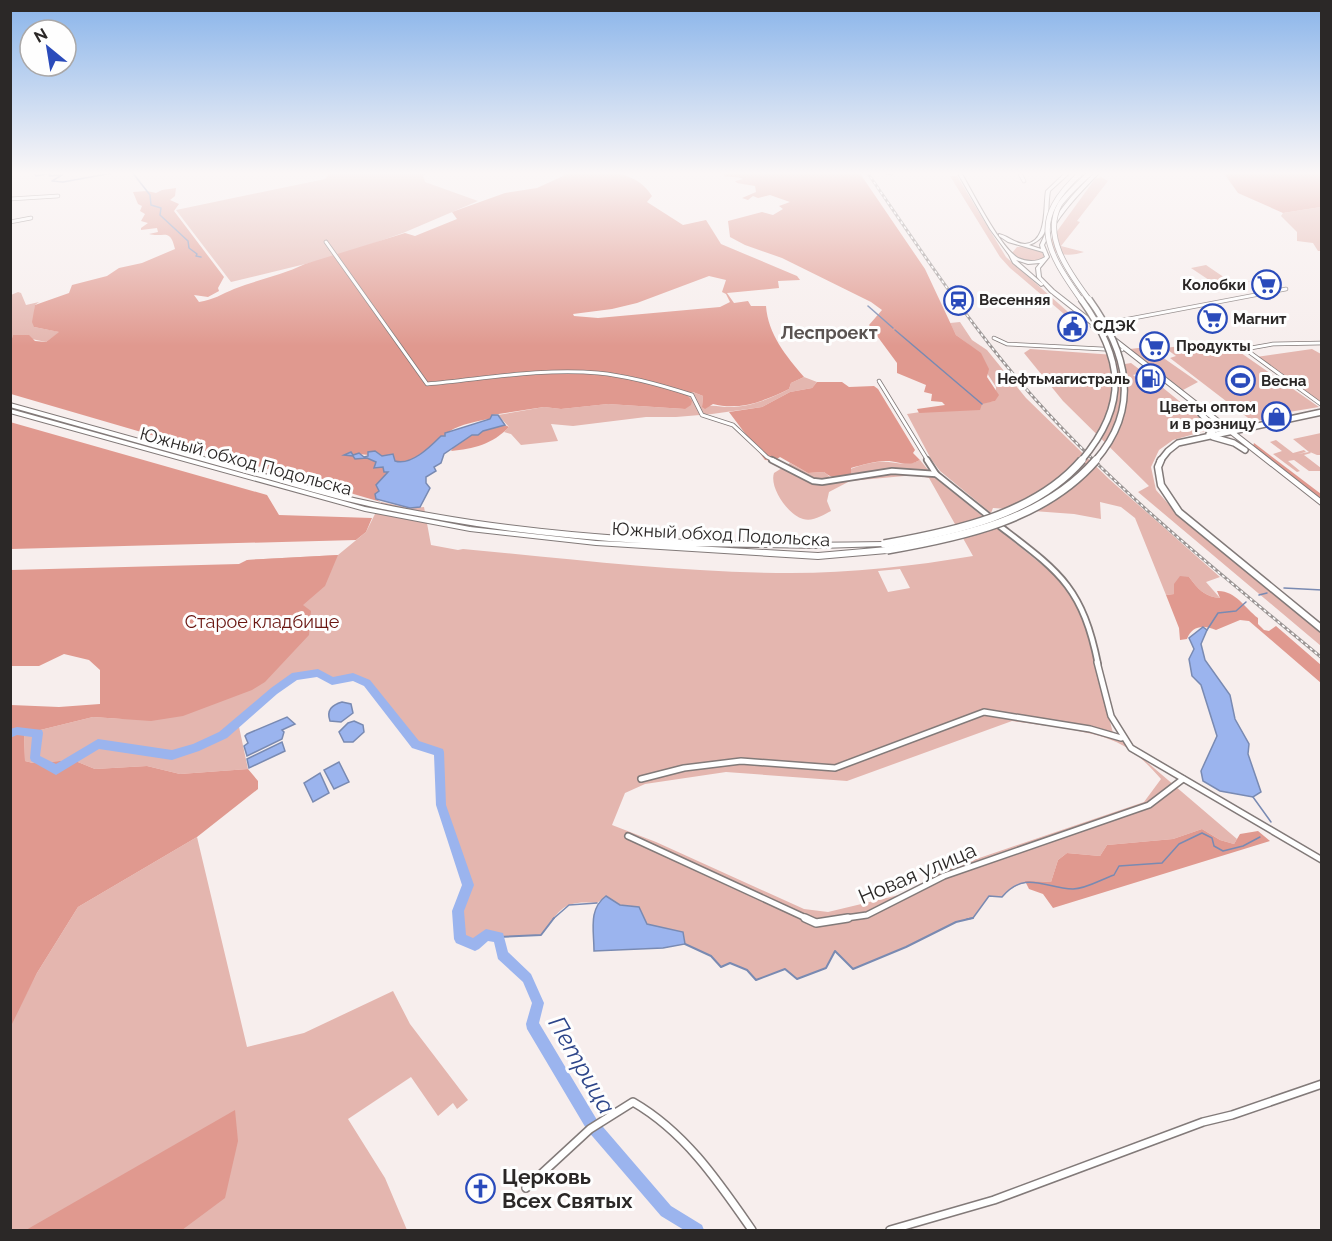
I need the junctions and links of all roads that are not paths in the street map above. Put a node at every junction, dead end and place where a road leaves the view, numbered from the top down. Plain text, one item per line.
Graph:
1 (996, 230) edge
2 (998, 230) edge
3 (1045, 230) edge
4 (1048, 230) edge
5 (1049, 230) edge
6 (1054, 230) edge
7 (1045, 235) junction
8 (326, 242) dead end
9 (1024, 245) junction
10 (1043, 251) junction
11 (1011, 254) junction
12 (1044, 260) junction
13 (1286, 290) dead end
14 (1094, 326) junction
15 (994, 338) dead end
16 (1322, 343) edge
17 (1122, 350) junction
18 (879, 381) dead end
19 (10, 405) edge
20 (1322, 405) edge
21 (10, 411) edge
22 (1322, 412) edge
23 (1201, 414) junction
24 (1226, 432) junction
25 (1207, 436) junction
26 (1245, 450) junction
27 (936, 474) junction
28 (1322, 504) edge
29 (1322, 510) edge
30 (886, 547) junction
31 (1322, 628) edge
32 (1121, 738) junction
33 (1183, 778) junction
34 (640, 779) dead end
35 (628, 836) dead end
36 (1322, 860) edge
37 (1322, 1084) edge
38 (526, 1188) dead end
39 (752, 1230) edge
40 (890, 1230) edge

1 - 11 main road
2 - 9 main road
3 - 7 main road
4 - 30 main road, Южный обход Подольска, bridge
5 - 7 main road
6 - 30 main road, Южный обход Подольска, bridge
7 - 9 main road
7 - 10 main road
8 - 27 street
9 - 10 main road
9 - 11 main road
10 - 12 main road
11 - 12 main road
11 - 14 main road
12 - 14 main road
13 - 14 street
14 - 17 main road
14 - 24 main road
15 - 17 street
16 - 20 street
17 - 23 main road
18 - 27 street
19 - 30 main road, Южный обход Подольска
21 - 30 main road, Южный обход Подольска
22 - 24 main road
23 - 24 main road
23 - 25 main road
24 - 25 main road
24 - 26 main road
24 - 28 main road
25 - 26 main road
25 - 31 main road
26 - 29 main road
27 - 32 street
32 - 33 street
32 - 34 street
33 - 35 street, Новая улица
33 - 36 street
37 - 40 street
38 - 39 street

